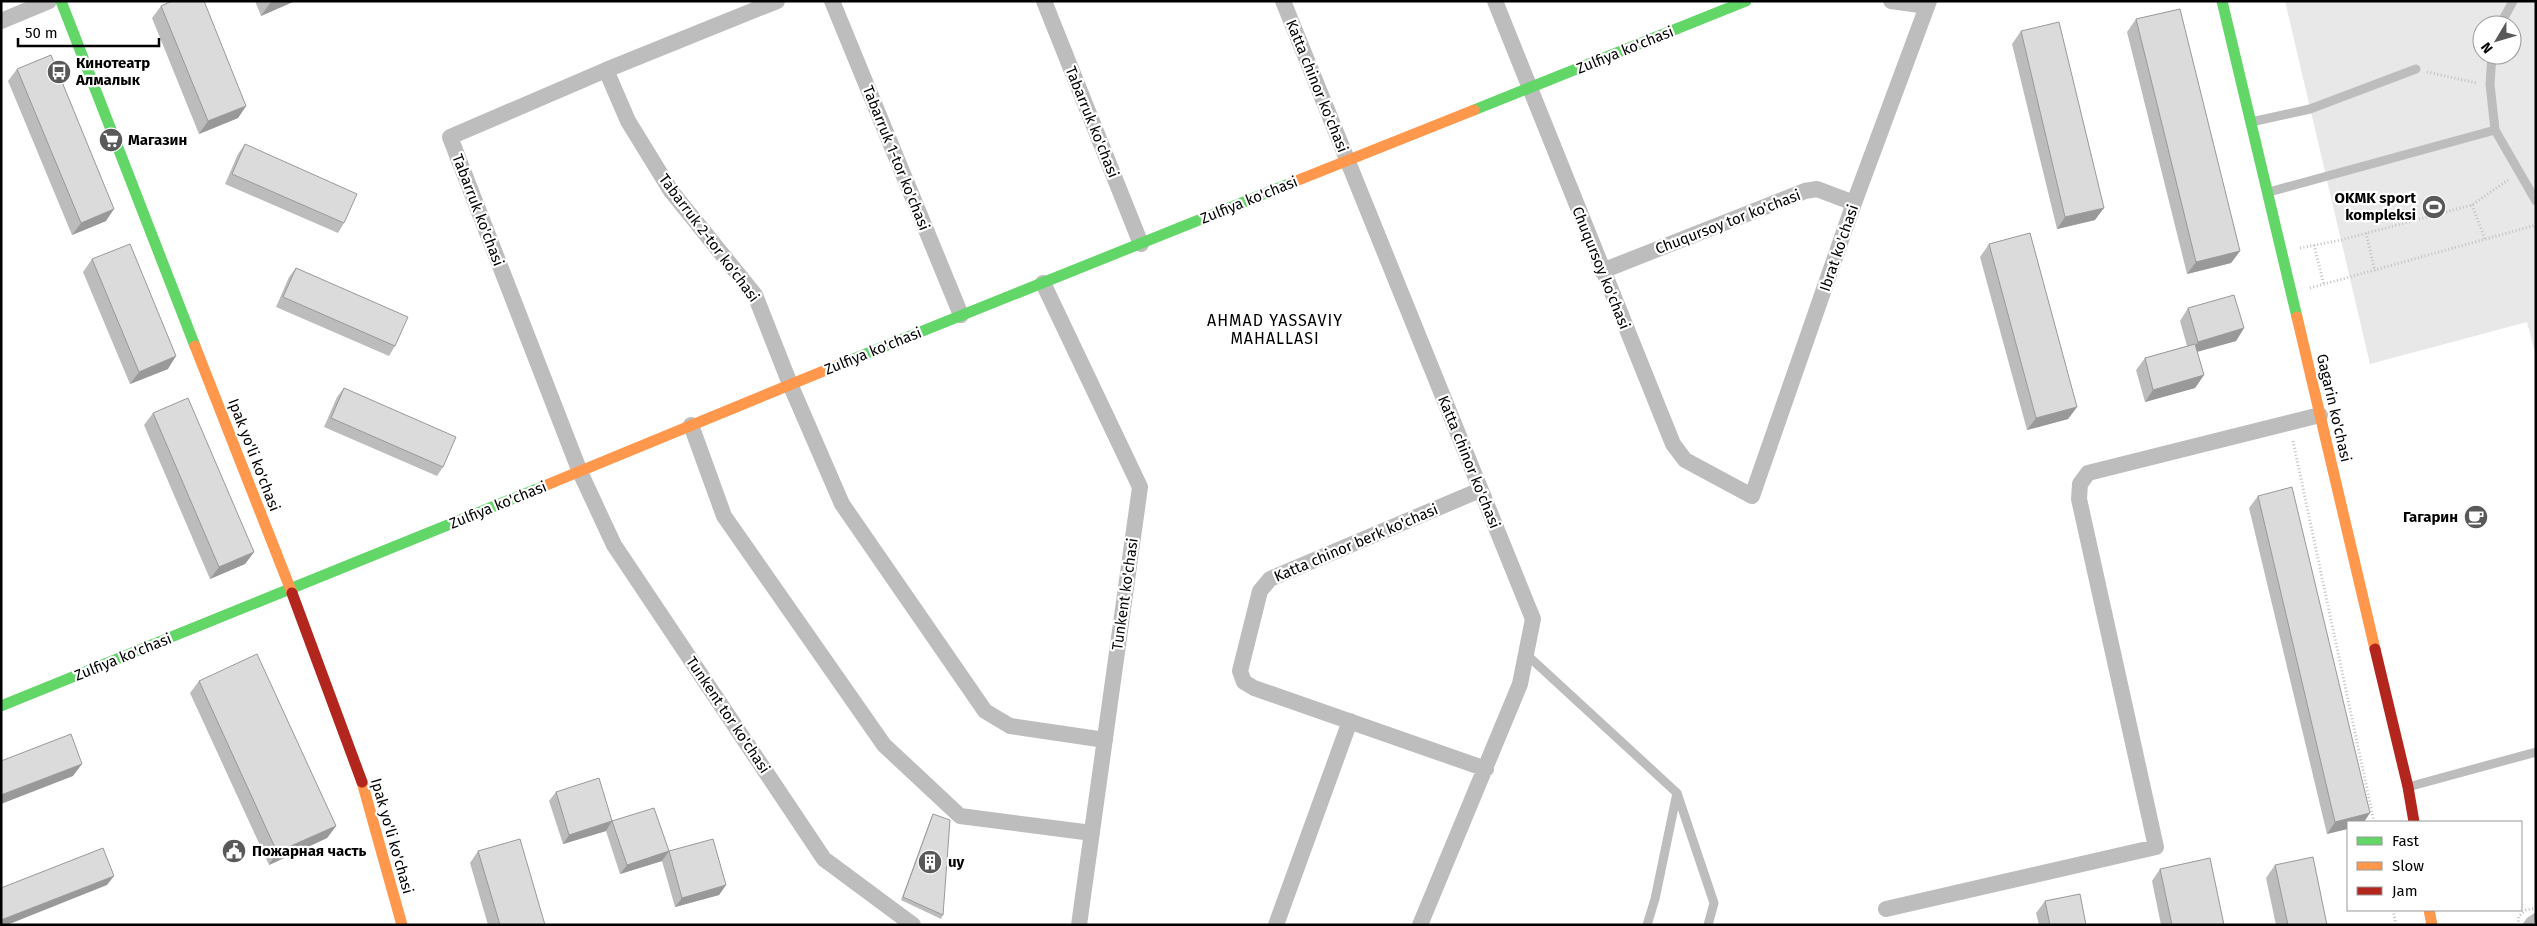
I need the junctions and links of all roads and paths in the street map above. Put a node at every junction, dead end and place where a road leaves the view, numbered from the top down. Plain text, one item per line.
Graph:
1 (49, 1) edge
2 (61, 1) edge
3 (777, 1) edge
4 (832, 1) edge
5 (1044, 1) edge
6 (1283, 1) edge
7 (1495, 1) edge
8 (1746, 1) edge
9 (1891, 1) edge
10 (2222, 1) edge
11 (2513, 1) edge
12 (1928, 3) edge
13 (2505, 15) edge
14 (1, 21) edge
15 (2491, 65) edge
16 (2416, 69) joint
17 (606, 70) junction
18 (2490, 84) junction
19 (1529, 89) junction
20 (2251, 122) junction
21 (2495, 130) junction
22 (1347, 161) junction
23 (2519, 172) junction
24 (2267, 192) junction
25 (2536, 201) edge
26 (1854, 203) junction
27 (2472, 205) junction
28 (2536, 225) edge
29 (2366, 233) junction
30 (2486, 239) junction
31 (1141, 244) junction
32 (2314, 245) junction
33 (2282, 251) junction
34 (1602, 271) junction
35 (2375, 271) junction
36 (1043, 283) junction
37 (2324, 285) junction
38 (2291, 292) junction
39 (961, 315) junction
40 (790, 384) junction
41 (2320, 415) junction
42 (692, 425) junction
43 (2293, 441) dead end
44 (580, 472) junction
45 (1480, 490) junction
46 (1752, 496) joint
47 (290, 589) junction
48 (1526, 653) junction
49 (1, 706) edge
50 (1350, 721) junction
51 (1105, 740) junction
52 (2536, 752) edge
53 (1486, 769) junction
54 (2408, 787) junction
55 (1677, 793) junction
56 (2374, 821) edge
57 (2414, 821) edge
58 (1092, 833) junction
59 (2536, 908) edge
60 (1886, 909) dead end
61 (2392, 911) edge
62 (2429, 911) edge
63 (402, 925) edge
64 (913, 925) edge
65 (1079, 925) edge
66 (1276, 925) edge
67 (1420, 925) edge
68 (1647, 925) edge
69 (1708, 925) edge
70 (2396, 925) edge
71 (2432, 925) edge
72 (2518, 925) edge

1 - 14 street
2 - 47 street, Ipak yo'li ko'chasi
3 - 17 street, Tabarruk ko'chasi
4 - 39 street, Tabarruk 1-tor ko'chasi
5 - 31 street, Tabarruk ko'chasi
6 - 22 street, Katta chinor ko'chasi
7 - 19 street, Chuqursoy ko'chasi
8 - 19 street, Zulfiya ko'chasi
9 - 12 street
10 - 20 street, Gagarin ko'chasi
11 - 13 lane
12 - 26 street, Ibrat ko'chasi
15 - 18 lane
16 - 18 path
16 - 20 lane
17 - 40 street, Tabarruk 2-tor ko'chasi
17 - 44 street, Tabarruk ko'chasi
18 - 21 lane
19 - 22 street, Zulfiya ko'chasi
19 - 34 street, Chuqursoy ko'chasi
20 - 24 street, Gagarin ko'chasi
21 - 23 lane
21 - 24 lane
22 - 31 street, Zulfiya ko'chasi
22 - 45 street, Katta chinor ko'chasi
23 - 25 lane
23 - 27 path
24 - 33 street, Gagarin ko'chasi
26 - 34 street, Chuqursoy tor ko'chasi
26 - 46 street, Ibrat ko'chasi
27 - 29 path
27 - 30 path
28 - 30 path
29 - 32 path
29 - 35 path
30 - 35 path
31 - 36 street, Zulfiya ko'chasi
32 - 33 path
32 - 37 path
33 - 38 street, Gagarin ko'chasi
34 - 46 street, Chuqursoy ko'chasi
35 - 37 path
36 - 39 street, Zulfiya ko'chasi
36 - 51 street, Tunkent ko'chasi
37 - 38 path
38 - 41 street, Gagarin ko'chasi
39 - 40 street, Zulfiya ko'chasi
40 - 42 street, Zulfiya ko'chasi
40 - 51 street, Tabarruk 2-tor ko'chasi
41 - 54 street, Gagarin ko'chasi
41 - 60 street
42 - 44 street, Zulfiya ko'chasi
42 - 58 street
43 - 56 path
44 - 47 street, Zulfiya ko'chasi
44 - 64 street, Tunkent tor ko'chasi
45 - 48 street, Katta chinor ko'chasi
45 - 50 street, Katta chinor berk ko'chasi
47 - 49 street, Zulfiya ko'chasi
47 - 63 street, Ipak yo'li ko'chasi
48 - 53 street, Katta chinor ko'chasi
48 - 55 lane
50 - 53 street, Katta chinor berk ko'chasi
50 - 66 street
51 - 58 street, Tunkent ko'chasi
52 - 54 lane
53 - 67 street, Katta chinor ko'chasi
54 - 57 street, Gagarin ko'chasi
55 - 68 lane
55 - 69 lane
58 - 65 street, Tunkent ko'chasi
59 - 72 path
61 - 70 path
62 - 71 street

